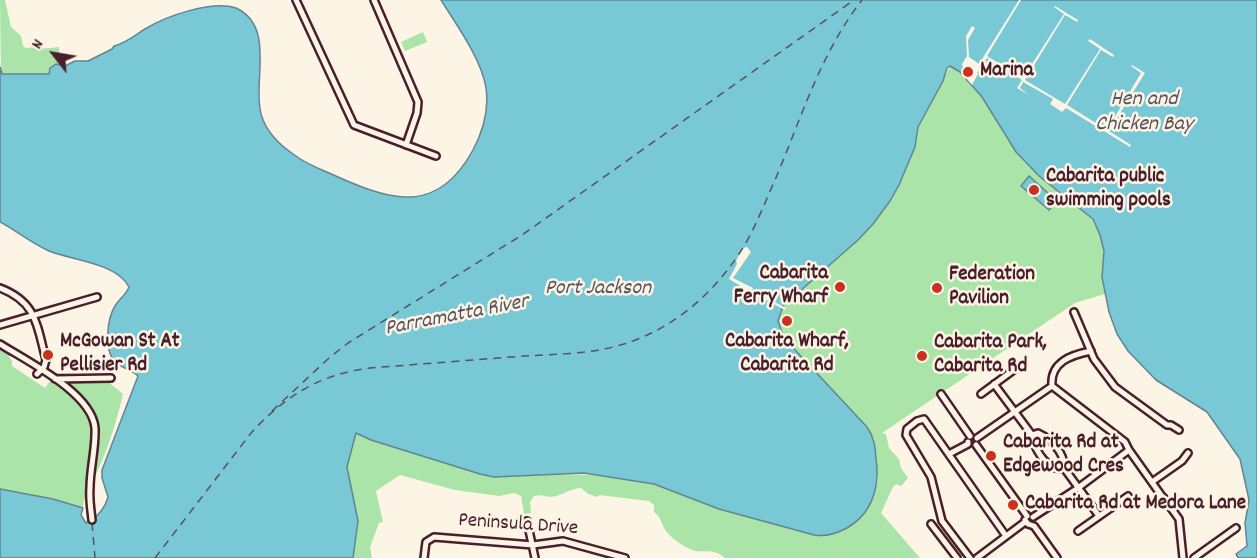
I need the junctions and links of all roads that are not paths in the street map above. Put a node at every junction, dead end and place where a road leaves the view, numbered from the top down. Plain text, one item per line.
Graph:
1 (296, 0) edge
2 (374, 0) edge
3 (405, 145) junction
4 (436, 156) dead end
5 (0, 288) edge
6 (97, 297) dead end
7 (1074, 312) dead end
8 (34, 316) junction
9 (0, 325) edge
10 (0, 344) edge
11 (1091, 351) junction
12 (1015, 369) dead end
13 (39, 372) junction
14 (111, 378) dead end
15 (55, 379) junction
16 (994, 384) junction
17 (1052, 386) junction
18 (941, 394) dead end
19 (981, 394) dead end
20 (1015, 411) junction
21 (1179, 430) dead end
22 (1032, 435) junction
23 (977, 438) junction
24 (969, 439) junction
25 (976, 445) junction
26 (1129, 450) junction
27 (1188, 453) dead end
28 (949, 454) junction
29 (1064, 468) junction
30 (1152, 482) junction
31 (1078, 488) junction
32 (1128, 496) dead end
33 (1099, 516) junction
34 (1028, 518) junction
35 (92, 520) dead end
36 (527, 521) dead end
37 (931, 524) dead end
38 (1236, 528) dead end
39 (1078, 531) dead end
40 (1006, 536) junction
41 (533, 545) junction
42 (606, 555) edge
43 (424, 558) edge
44 (535, 558) edge
45 (625, 558) edge
46 (957, 558) edge
47 (970, 558) edge
48 (977, 558) edge
49 (1057, 558) edge
50 (1183, 558) edge
51 (1194, 558) edge

1 - 3 street
2 - 3 street
3 - 4 street
5 - 8 street
6 - 8 street
7 - 11 street
8 - 9 street
8 - 13 street
10 - 13 street
11 - 17 street
11 - 21 street
12 - 16 street
13 - 15 street
14 - 15 street
15 - 35 street
16 - 19 street
16 - 20 street
17 - 20 street
17 - 26 street
18 - 24 street
20 - 22 street
20 - 23 street
22 - 29 street
22 - 29 street
23 - 24 street
23 - 25 street
24 - 25 street
24 - 28 street
25 - 34 street
26 - 30 street
26 - 31 street
27 - 30 street
28 - 40 street
28 - 47 street
29 - 31 street
30 - 50 street
31 - 33 street
31 - 34 street
32 - 33 street
33 - 39 street
34 - 40 street
34 - 49 street
36 - 41 street
37 - 46 street
38 - 51 street
40 - 48 street
41 - 42 street, Peninsula Drive
41 - 43 street, Peninsula Drive
41 - 44 street
42 - 45 street, Peninsula Drive

